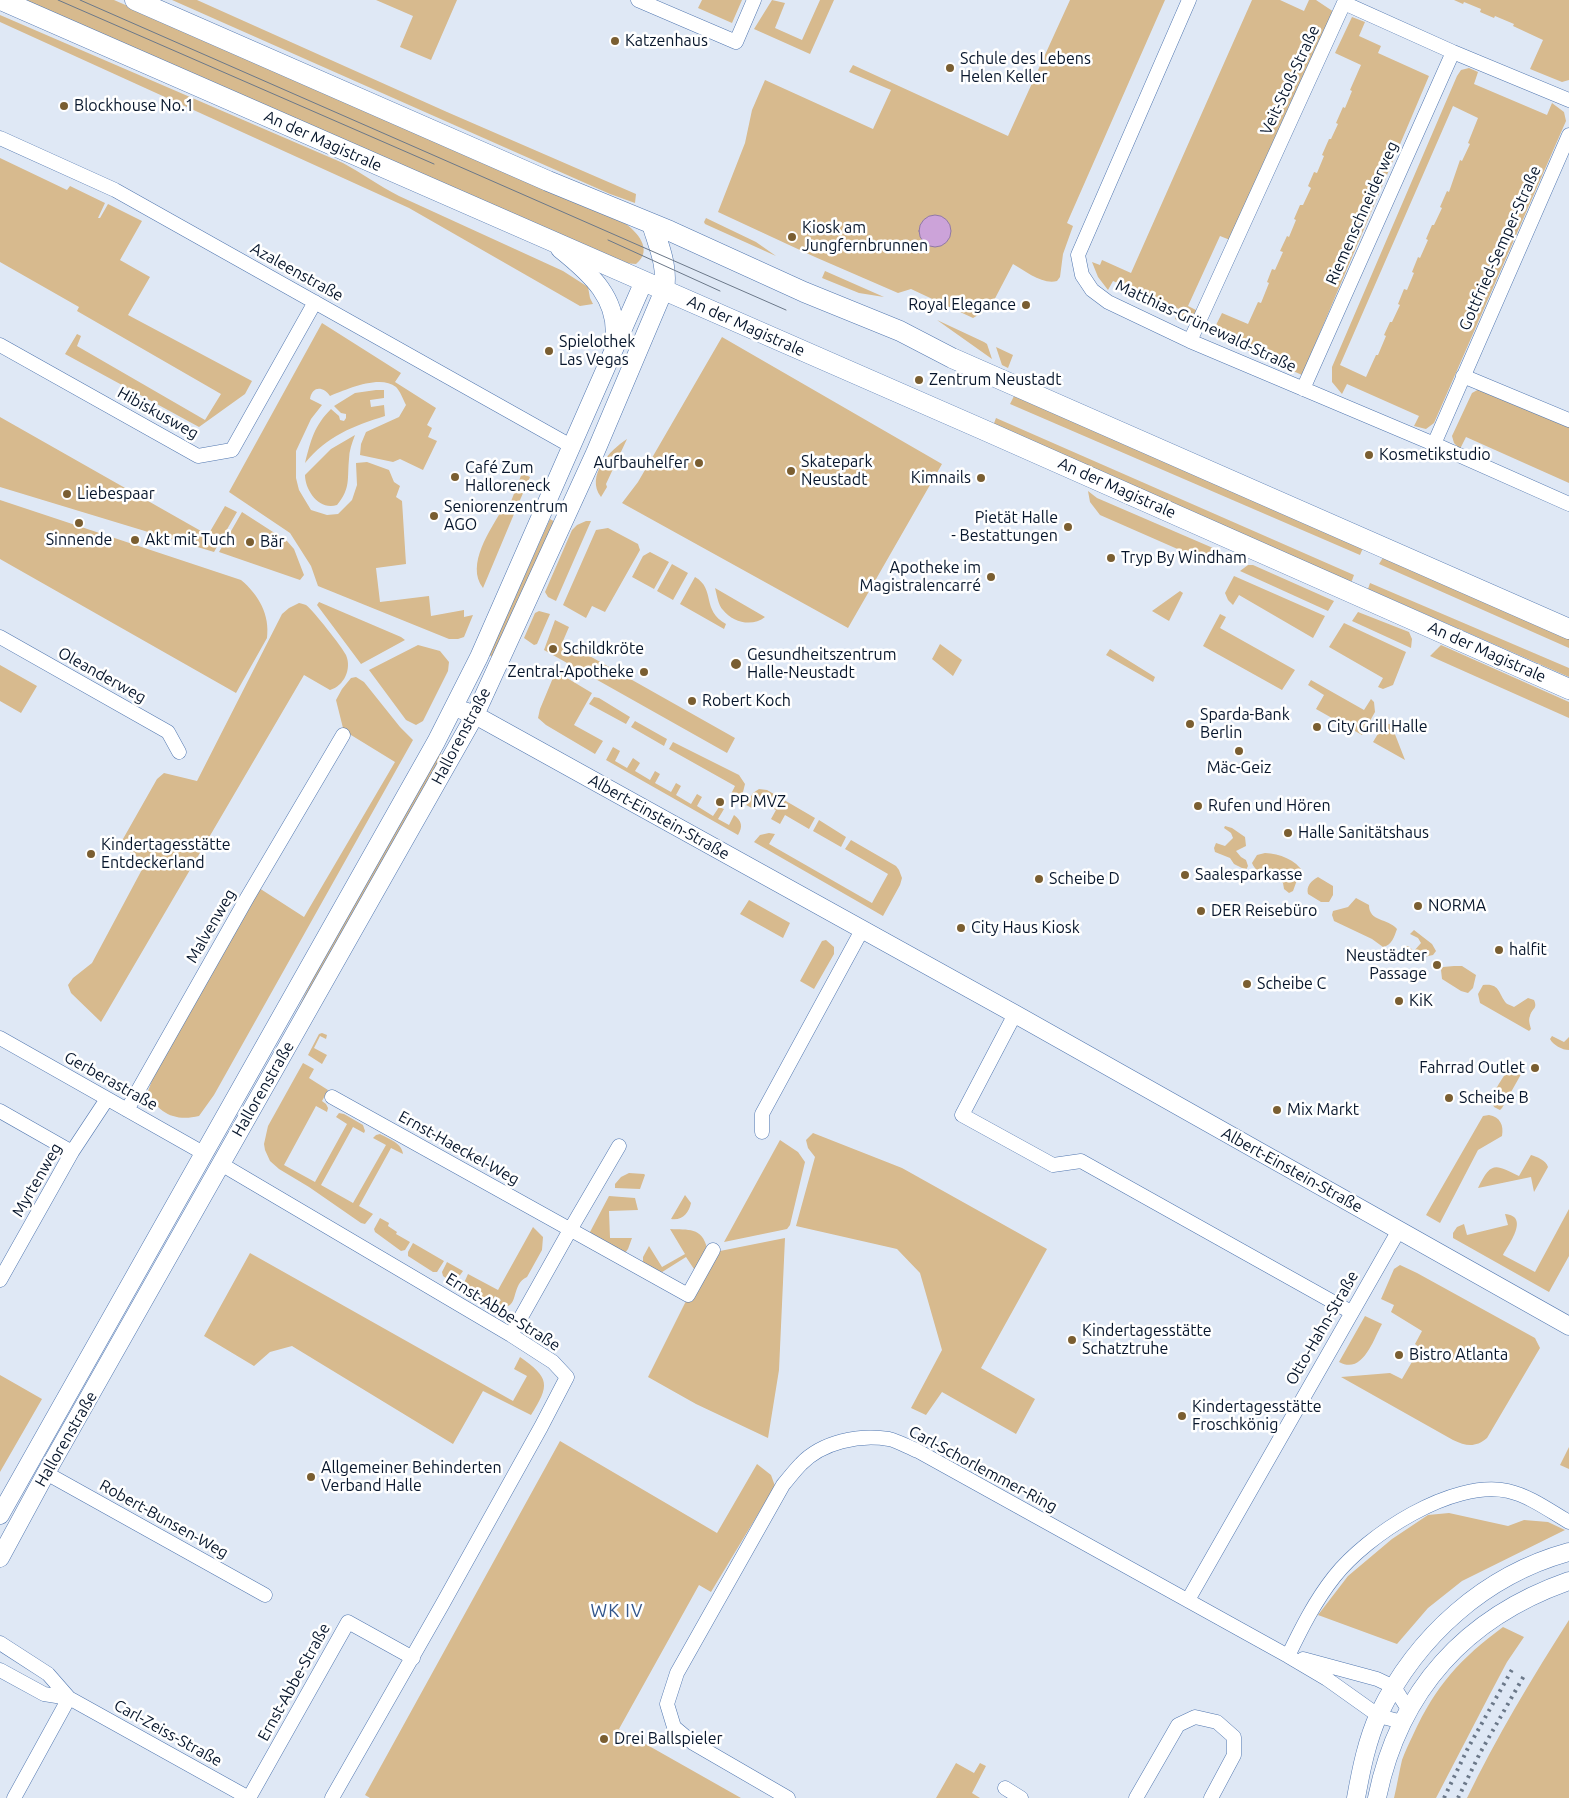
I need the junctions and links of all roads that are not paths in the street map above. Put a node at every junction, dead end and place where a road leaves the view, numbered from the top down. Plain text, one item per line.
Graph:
1 (2, 0) edge
2 (135, 0) edge
3 (638, 0) edge
4 (754, 0) edge
5 (1189, 0) edge
6 (1453, 52) junction
7 (1569, 100) edge
8 (1569, 135) edge
9 (0, 138) edge
10 (652, 224) junction
11 (546, 238) junction
12 (693, 243) junction
13 (664, 261) junction
14 (644, 281) junction
15 (664, 290) junction
16 (315, 302) junction
17 (1190, 341) junction
18 (0, 345) edge
19 (613, 352) junction
20 (1463, 376) junction
21 (1303, 389) junction
22 (1569, 420) edge
23 (1434, 444) junction
24 (571, 446) junction
25 (1569, 504) edge
26 (1569, 629) edge
27 (0, 637) edge
28 (1569, 688) edge
29 (454, 708) junction
30 (475, 715) junction
31 (343, 735) dead end
32 (179, 752) dead end
33 (862, 930) junction
34 (1015, 1014) junction
35 (0, 1038) edge
36 (332, 1097) dead end
37 (107, 1099) junction
38 (127, 1110) junction
39 (0, 1111) edge
40 (762, 1132) dead end
41 (618, 1146) dead end
42 (72, 1152) junction
43 (205, 1154) junction
44 (221, 1164) junction
45 (570, 1230) junction
46 (1399, 1230) junction
47 (712, 1250) dead end
48 (0, 1280) edge
49 (1351, 1312) junction
50 (1569, 1326) edge
51 (511, 1335) junction
52 (46, 1474) junction
53 (0, 1515) edge
54 (1569, 1522) edge
55 (1569, 1552) edge
56 (0, 1558) edge
57 (1569, 1581) edge
58 (265, 1595) dead end
59 (1188, 1600) junction
60 (0, 1643) edge
61 (1288, 1656) junction
62 (413, 1658) junction
63 (0, 1670) edge
64 (1394, 1687) junction
65 (69, 1698) junction
66 (1379, 1716) junction
67 (1405, 1716) junction
68 (1005, 1788) dead end
69 (14, 1798) edge
70 (249, 1798) edge
71 (332, 1798) edge
72 (788, 1798) edge
73 (1021, 1798) edge
74 (1136, 1798) edge
75 (1211, 1798) edge
76 (1356, 1798) edge
77 (1377, 1798) edge

1 - 11 main road, An der Magistrale
2 - 10 main road
3 - 4 street
5 - 17 street, Matthias-Grünewald-Straße
6 - 7 street, Veit-Stoß-Straße
6 - 17 street, Veit-Stoß-Straße
6 - 21 street, Riemenschneiderweg
8 - 20 street, Gottfried-Semper-Straße
9 - 16 street, Azaleenstraße
10 - 12 main road
10 - 13 main road
11 - 14 main road, An der Magistrale
11 - 19 street
12 - 13 main road
12 - 26 main road
13 - 14 main road
13 - 15 main road
14 - 15 main road, An der Magistrale
14 - 19 street, Hallorenstraße
15 - 28 main road, An der Magistrale
15 - 30 street, Hallorenstraße
16 - 18 street, Hibiskusweg
16 - 24 street, Azaleenstraße
17 - 21 street, Matthias-Grünewald-Straße
19 - 24 street, Hallorenstraße
20 - 22 street
20 - 23 street, Gottfried-Semper-Straße
21 - 23 street, Matthias-Grünewald-Straße
23 - 25 street, Matthias-Grünewald-Straße
24 - 29 street, Hallorenstraße
27 - 32 street, Oleanderweg
29 - 30 street, Albert-Einstein-Straße
29 - 43 street, Hallorenstraße
30 - 33 street, Albert-Einstein-Straße
30 - 44 street, Hallorenstraße
31 - 38 street, Malvenweg
33 - 34 street, Albert-Einstein-Straße
33 - 40 street
34 - 46 street, Albert-Einstein-Straße
34 - 49 street
35 - 37 street, Gerberastraße
36 - 45 street, Ernst-Haeckel-Weg
37 - 38 street, Gerberastraße
37 - 42 street, Myrtenweg
38 - 43 street, Gerberastraße
39 - 42 street
41 - 45 street
42 - 48 street, Myrtenweg
43 - 44 street
43 - 53 street, Hallorenstraße
44 - 51 street, Ernst-Abbe-Straße
44 - 52 street, Hallorenstraße
45 - 47 street, Ernst-Haeckel-Weg
45 - 51 street
46 - 49 street, Otto-Hahn-Straße
46 - 50 street, Albert-Einstein-Straße
49 - 59 street, Otto-Hahn-Straße
51 - 62 street, Ernst-Abbe-Straße
52 - 56 street, Hallorenstraße
52 - 58 street, Robert-Bunsen-Weg
54 - 61 street
55 - 64 street
57 - 67 street
59 - 61 street, Carl-Schorlemmer-Ring
59 - 72 street, Carl-Schorlemmer-Ring
60 - 65 street, Carl-Zeiss-Straße
61 - 64 street, Carl-Schorlemmer-Ring
61 - 66 street, Carl-Schorlemmer-Ring
62 - 70 street, Ernst-Abbe-Straße
62 - 71 street, Ernst-Abbe-Straße
63 - 65 street, Carl-Zeiss-Straße
64 - 66 street
64 - 67 street
65 - 69 street
65 - 70 street, Carl-Zeiss-Straße
66 - 67 street, Carl-Schorlemmer-Ring
66 - 76 street
67 - 77 street
68 - 73 street
74 - 75 street

